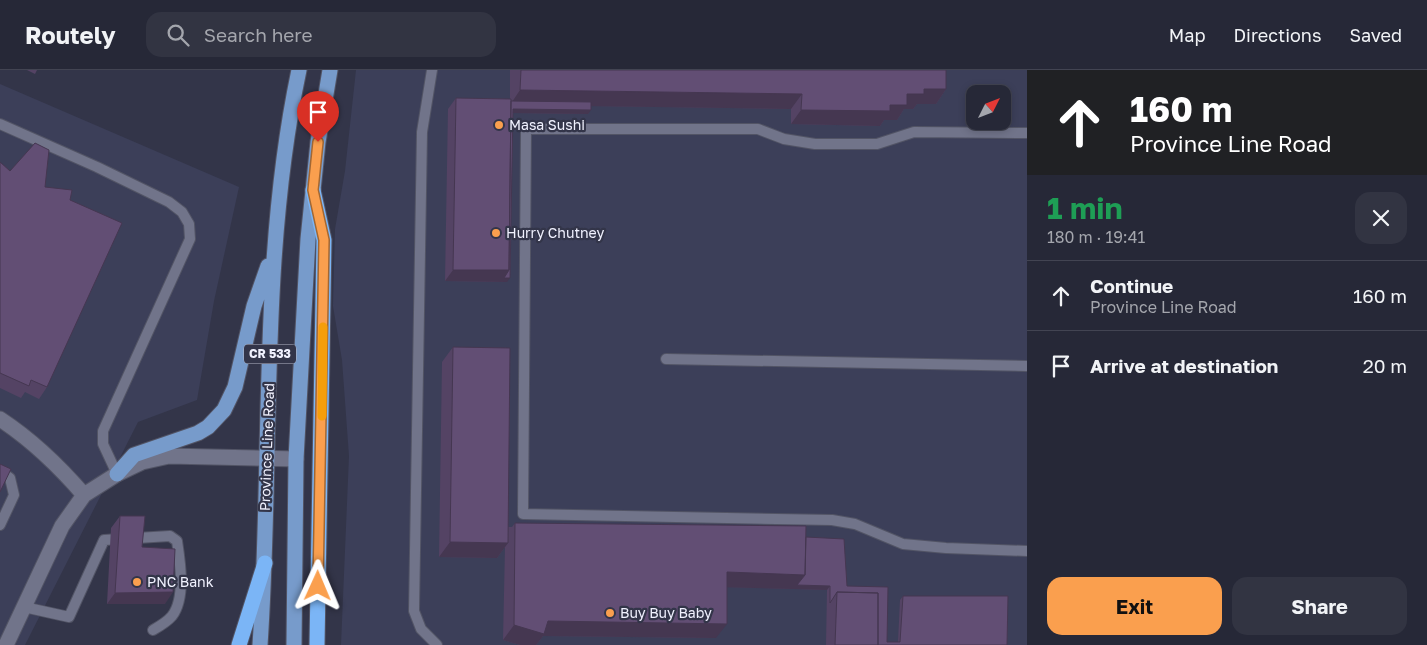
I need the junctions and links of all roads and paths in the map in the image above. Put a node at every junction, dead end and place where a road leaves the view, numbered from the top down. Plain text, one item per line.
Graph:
1 (298, 70) edge
2 (330, 70) edge
3 (432, 70) edge
4 (0, 124) edge
5 (1027, 133) edge
6 (313, 190) junction
7 (274, 251) junction
8 (666, 359) dead end
9 (1027, 366) edge
10 (0, 419) edge
11 (266, 458) junction
12 (296, 459) junction
13 (0, 471) edge
14 (117, 474) junction
15 (84, 496) junction
16 (0, 525) edge
17 (1027, 552) edge
18 (264, 563) junction
19 (24, 607) junction
20 (153, 630) dead end
21 (6, 645) edge
22 (239, 645) edge
23 (260, 645) edge
24 (294, 645) edge
25 (317, 645) edge
26 (437, 645) edge

1 - 7 main road, Province Line Road / CR 533
2 - 6 main road, CR 533
3 - 26 lane
4 - 14 lane
5 - 17 lane
6 - 12 main road, CR 533
6 - 25 highway
7 - 11 main road, Province Line Road / CR 533
7 - 14 main road
8 - 9 lane
10 - 15 street
11 - 12 street
11 - 14 street
11 - 18 main road, Province Line Road / CR 533
12 - 24 main road, CR 533
13 - 16 lane
14 - 15 street
15 - 19 street
18 - 22 highway
18 - 23 main road, Province Line Road / CR 533
19 - 20 lane
19 - 21 street

